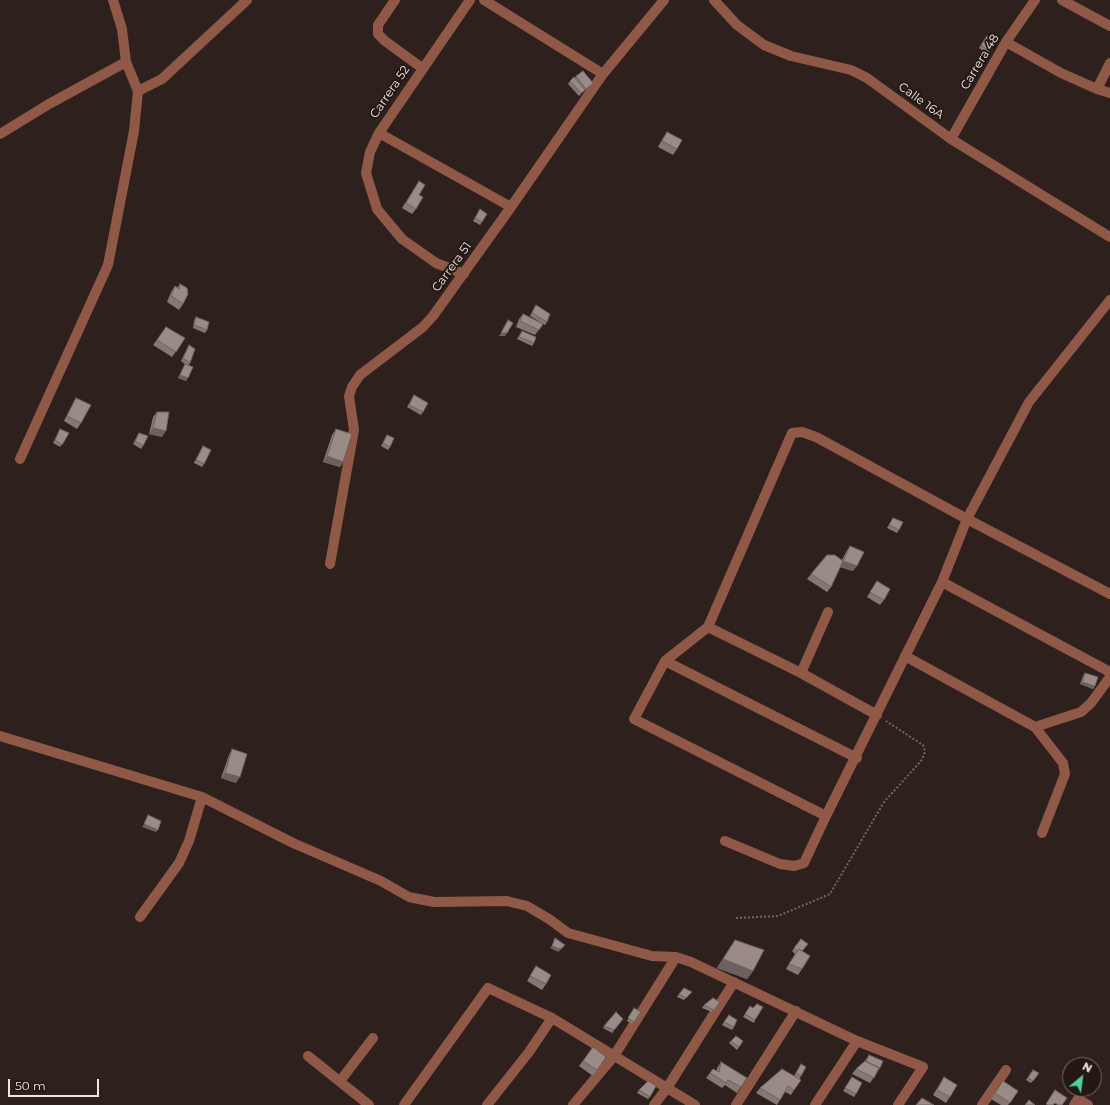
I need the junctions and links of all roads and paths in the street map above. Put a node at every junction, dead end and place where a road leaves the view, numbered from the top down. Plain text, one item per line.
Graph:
1 (113, 0) edge
2 (247, 0) edge
3 (395, 0) edge
4 (470, 0) edge
5 (484, 0) edge
6 (664, 0) edge
7 (714, 0) edge
8 (1035, 0) edge
9 (1062, 0) edge
10 (1110, 26) edge
11 (1006, 42) junction
12 (126, 62) junction
13 (1110, 63) edge
14 (422, 68) junction
15 (603, 74) junction
16 (1097, 89) junction
17 (138, 91) junction
18 (1110, 93) edge
19 (379, 133) junction
20 (0, 134) edge
21 (951, 139) junction
22 (511, 207) junction
23 (1110, 237) edge
24 (464, 274) junction
25 (1110, 300) edge
26 (20, 459) dead end
27 (967, 519) junction
28 (330, 564) dead end
29 (942, 582) junction
30 (1110, 594) edge
31 (828, 612) dead end
32 (708, 627) junction
33 (905, 656) junction
34 (666, 661) junction
35 (1110, 672) edge
36 (801, 673) junction
37 (1110, 677) edge
38 (877, 715) junction
39 (1035, 727) junction
40 (0, 736) edge
41 (856, 758) junction
42 (202, 797) junction
43 (826, 816) junction
44 (1042, 834) dead end
45 (725, 841) dead end
46 (140, 917) dead end
47 (736, 918) dead end
48 (676, 957) junction
49 (734, 982) junction
50 (796, 1011) junction
51 (552, 1018) junction
52 (373, 1038) dead end
53 (857, 1041) junction
54 (308, 1056) dead end
55 (614, 1056) junction
56 (1006, 1070) dead end
57 (340, 1081) junction
58 (667, 1088) junction
59 (1076, 1102) edge
60 (369, 1105) edge
61 (404, 1105) edge
62 (487, 1105) edge
63 (573, 1105) edge
64 (654, 1105) edge
65 (695, 1105) edge
66 (736, 1105) edge
67 (815, 1105) edge
68 (898, 1105) edge
69 (982, 1105) edge
70 (1088, 1105) edge

1 - 12 street
2 - 17 street
3 - 14 street
4 - 14 street, Carrera 52
5 - 15 street
6 - 15 street, Carrera 51
7 - 21 street, Calle 16A
8 - 11 street, Carrera 48
9 - 10 street
11 - 16 street
11 - 21 street, Carrera 48
12 - 17 street
12 - 20 street
13 - 16 street
14 - 19 street, Carrera 52
15 - 22 street, Carrera 51
16 - 18 street
17 - 26 street
19 - 22 street
19 - 24 street, Carrera 52
21 - 23 street, Calle 16A
22 - 24 street, Carrera 51
24 - 28 street, Carrera 51
25 - 27 street
27 - 29 street
27 - 30 street
27 - 32 street
29 - 33 street
29 - 35 street
31 - 36 street
32 - 34 street
32 - 36 street
33 - 38 street
33 - 39 street
34 - 41 street
34 - 43 street
36 - 38 street
37 - 39 street
38 - 41 street
38 - 47 path
39 - 44 street
40 - 42 street
41 - 43 street
42 - 46 street
42 - 48 street
43 - 45 street
48 - 49 street
48 - 55 street
49 - 50 street
49 - 58 street
50 - 53 street
50 - 66 street
51 - 55 street
51 - 61 street
51 - 62 street
52 - 57 street
53 - 67 street
53 - 68 street
54 - 57 street
55 - 58 street
55 - 63 street
56 - 69 street
57 - 60 street
58 - 64 street
58 - 65 street
59 - 70 street

